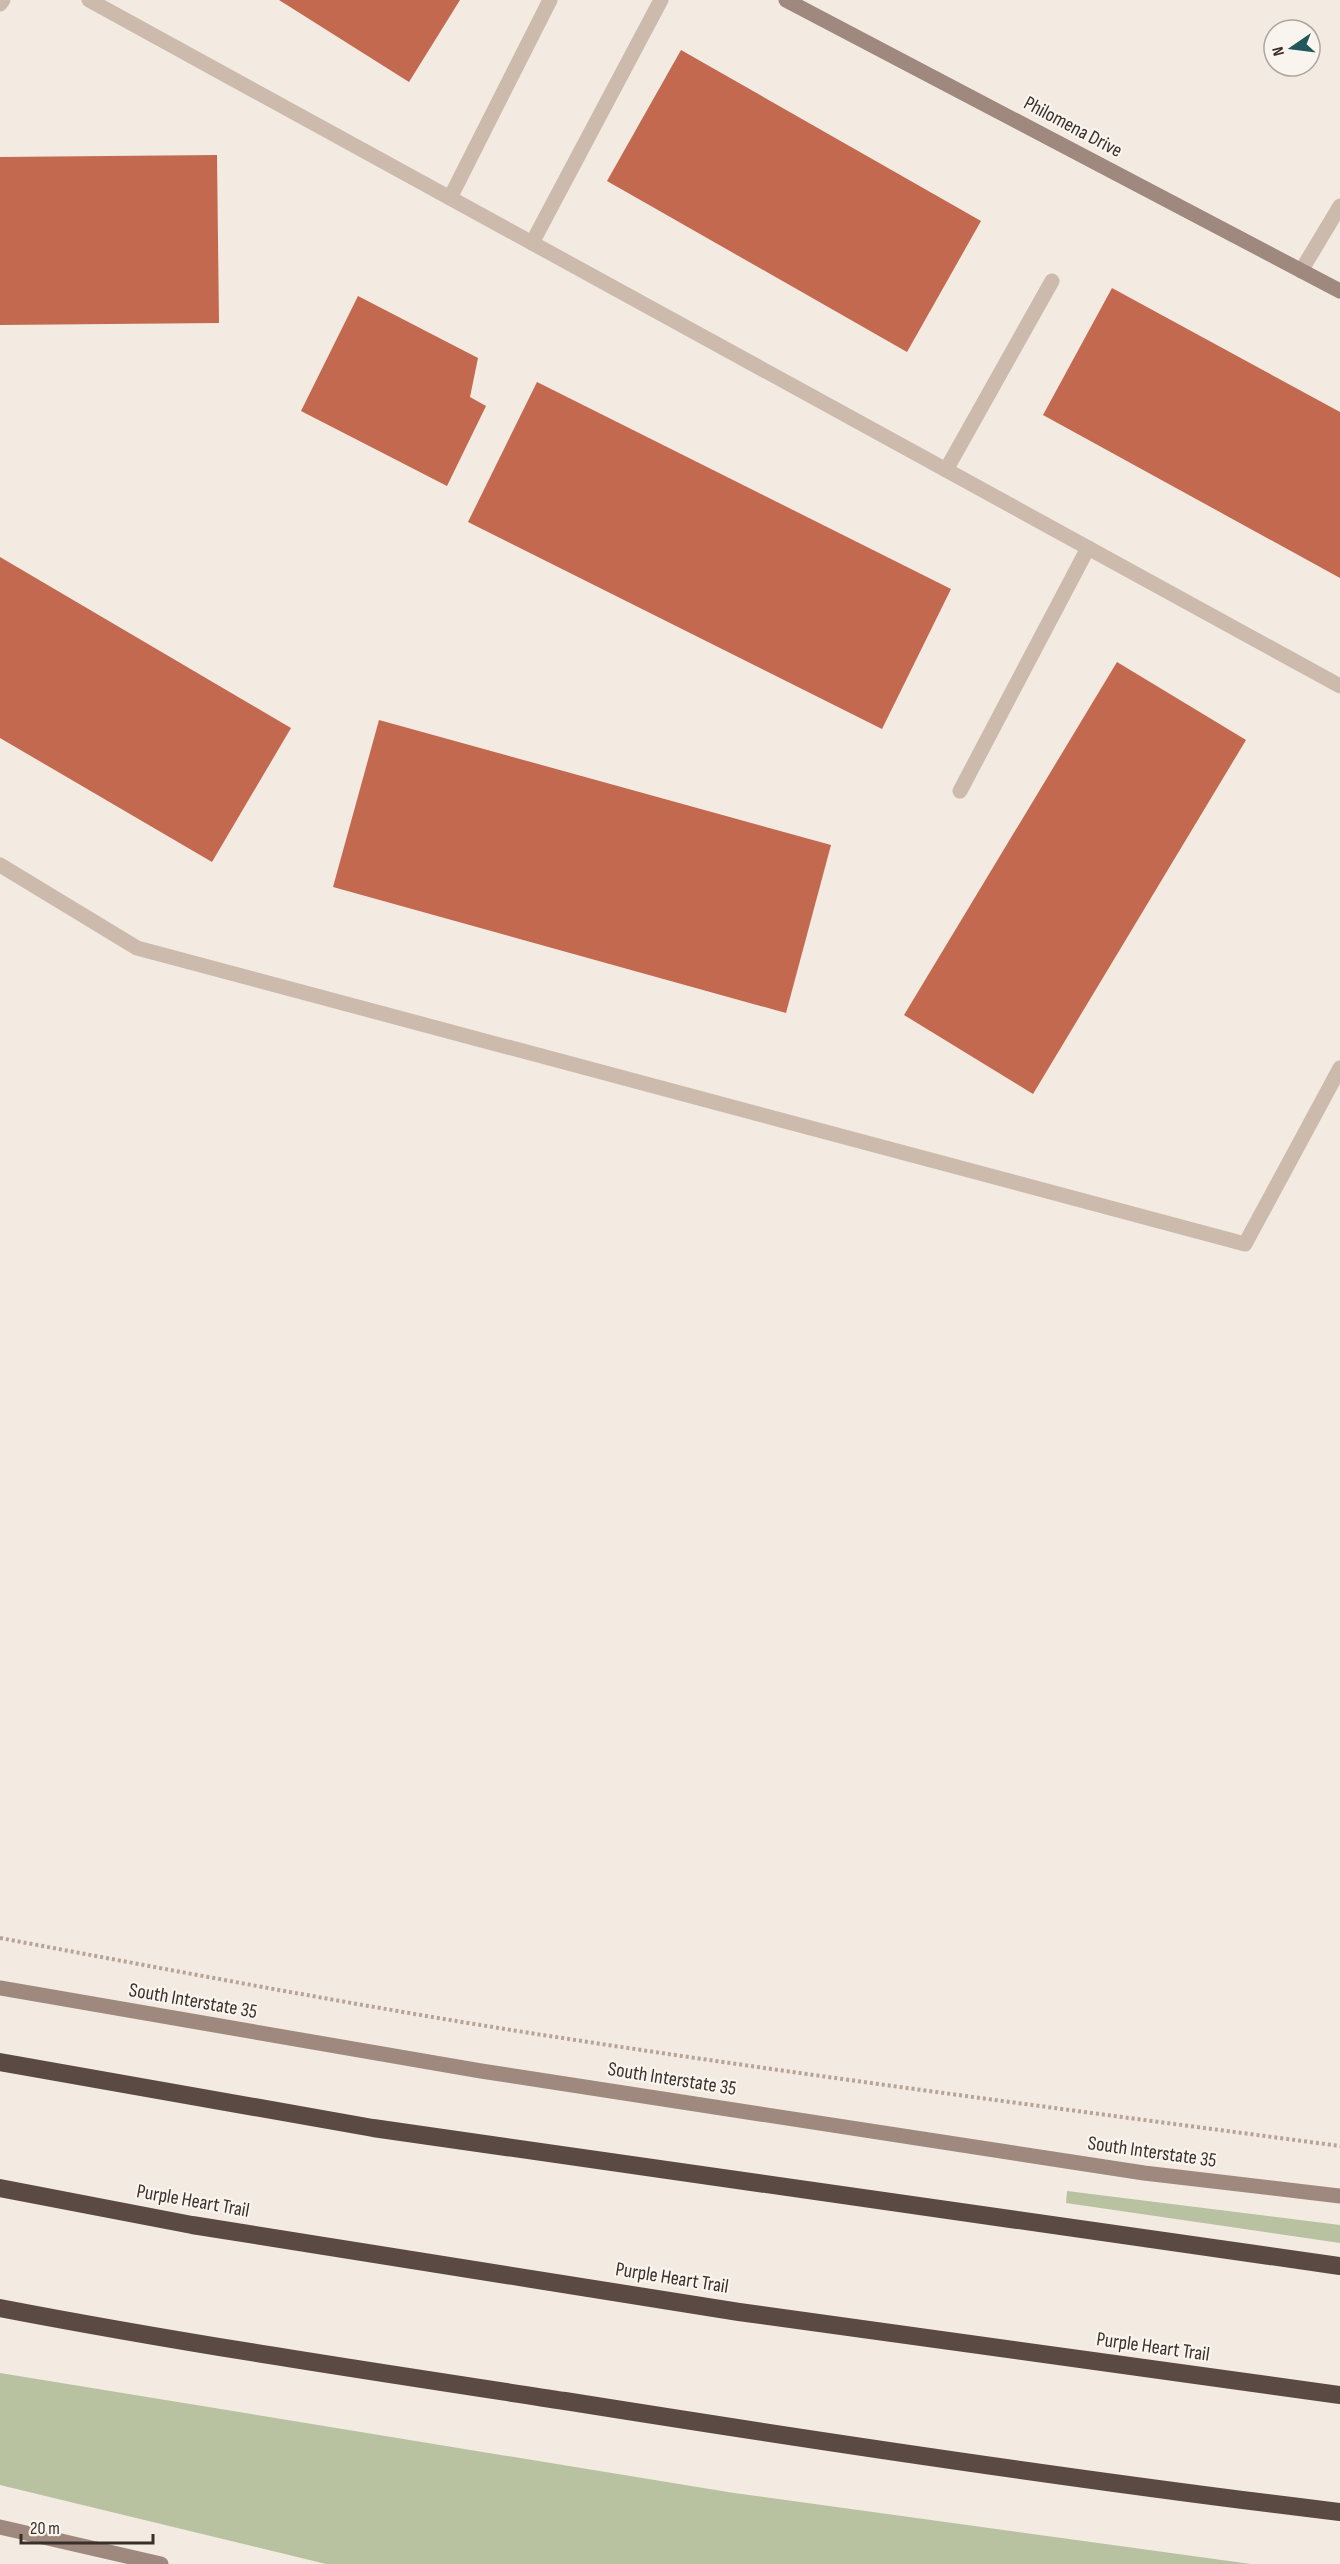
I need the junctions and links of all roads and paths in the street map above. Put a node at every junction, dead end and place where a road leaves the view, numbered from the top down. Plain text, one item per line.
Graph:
1 (3, 0) edge
2 (89, 0) edge
3 (550, 0) edge
4 (661, 0) edge
5 (786, 0) edge
6 (0, 4) edge
7 (450, 198) junction
8 (1340, 206) edge
9 (532, 243) junction
10 (1302, 271) junction
11 (1052, 281) dead end
12 (1340, 291) edge
13 (946, 470) junction
14 (1088, 548) junction
15 (1340, 686) edge
16 (960, 791) dead end
17 (0, 865) edge
18 (1340, 1068) edge
19 (0, 1938) edge
20 (0, 1988) edge
21 (0, 2062) edge
22 (1340, 2146) edge
23 (0, 2188) edge
24 (1340, 2196) edge
25 (1340, 2266) edge
26 (0, 2308) edge
27 (1340, 2395) edge
28 (1340, 2512) edge
29 (0, 2527) edge
30 (161, 2564) edge

1 - 6 lane
2 - 7 lane
3 - 7 lane
4 - 9 lane
5 - 10 main road, Philomena Drive
7 - 9 lane
8 - 10 lane
9 - 13 lane
10 - 12 main road, Philomena Drive
11 - 13 lane
13 - 14 lane
14 - 15 lane
14 - 16 lane
17 - 18 lane
19 - 22 path
20 - 24 main road, South Interstate 35
21 - 25 highway
23 - 27 highway, Purple Heart Trail
26 - 28 highway
29 - 30 main road

